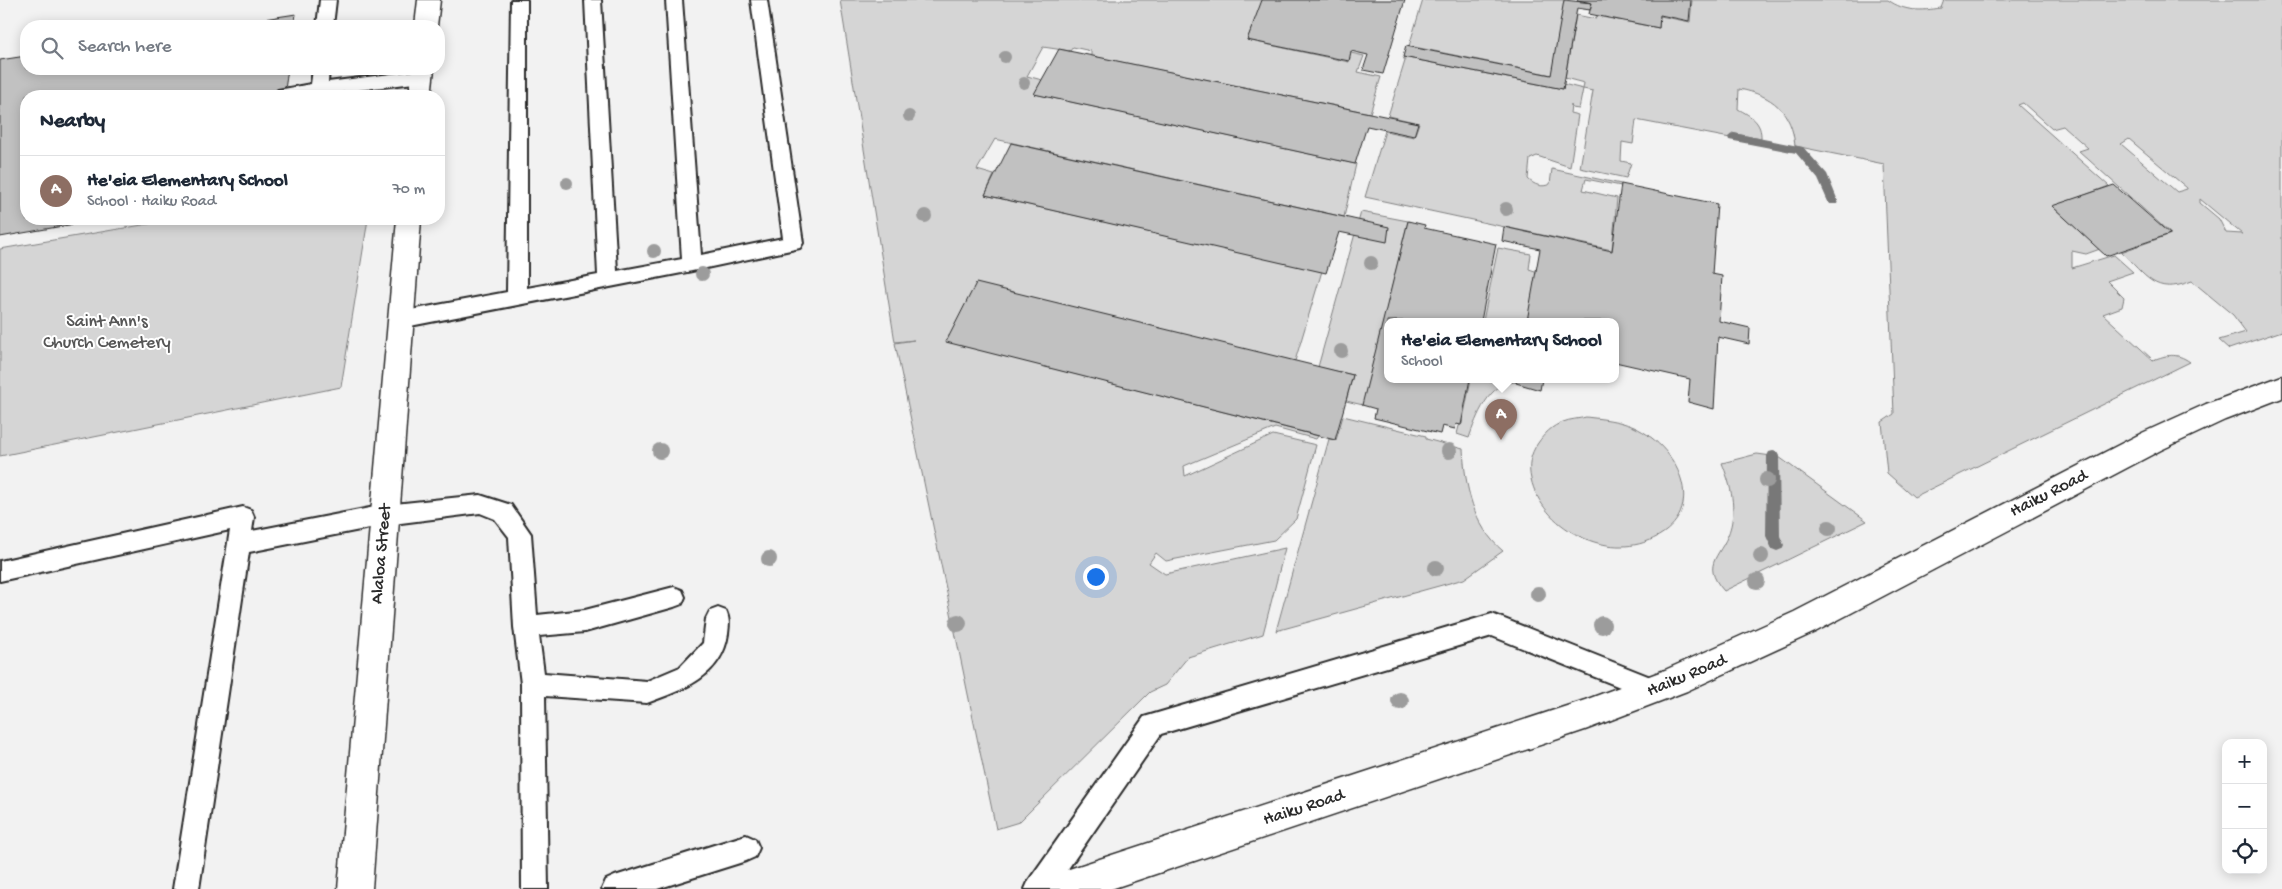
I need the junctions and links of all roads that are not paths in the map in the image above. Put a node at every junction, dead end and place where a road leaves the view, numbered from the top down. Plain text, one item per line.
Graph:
1 (328, 0) edge
2 (429, 0) edge
3 (519, 0) edge
4 (593, 0) edge
5 (674, 0) edge
6 (759, 0) edge
7 (326, 20) edge
8 (427, 20) edge
9 (320, 75) edge
10 (422, 80) edge
11 (318, 90) edge
12 (342, 90) edge
13 (408, 225) edge
14 (692, 264) junction
15 (608, 280) junction
16 (516, 298) junction
17 (400, 320) junction
18 (2282, 387) edge
19 (385, 515) junction
20 (238, 544) junction
21 (0, 571) edge
22 (674, 598) dead end
23 (718, 619) dead end
24 (526, 627) junction
25 (532, 684) junction
26 (1655, 690) junction
27 (746, 848) dead end
28 (186, 889) edge
29 (355, 889) edge
30 (535, 889) edge
31 (616, 889) edge
32 (1038, 889) edge
33 (1060, 889) edge

1 - 7 lane
2 - 8 main road
3 - 16 lane
4 - 15 lane
5 - 14 lane
6 - 14 lane
9 - 11 lane
10 - 12 lane
13 - 17 main road, Alaloa Street
14 - 15 lane
15 - 16 lane
16 - 17 lane
17 - 19 main road, Alaloa Street
18 - 26 main road, Haiku Road
19 - 20 lane
19 - 24 lane
19 - 29 main road, Alaloa Street
20 - 21 lane
20 - 28 lane
22 - 24 lane
23 - 25 lane
24 - 25 lane
25 - 30 lane
26 - 32 lane
26 - 33 main road, Haiku Road
27 - 31 lane

